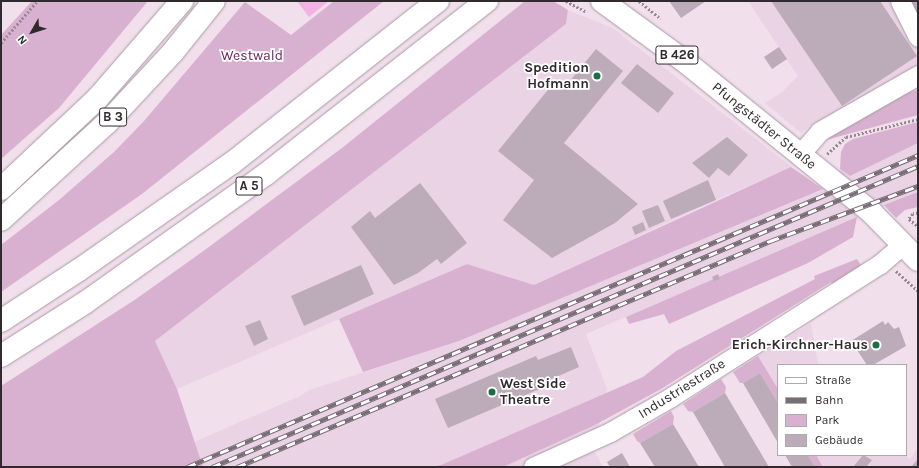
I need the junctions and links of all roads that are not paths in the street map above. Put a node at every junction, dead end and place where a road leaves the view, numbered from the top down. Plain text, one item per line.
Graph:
1 (182, 1) edge
2 (214, 1) edge
3 (438, 1) edge
4 (487, 1) edge
5 (900, 1) edge
6 (612, 4) edge
7 (918, 37) edge
8 (918, 75) edge
9 (800, 154) junction
10 (1, 189) edge
11 (1, 220) edge
12 (903, 244) junction
13 (918, 260) edge
14 (1, 321) edge
15 (1, 356) edge
16 (532, 467) edge

1 - 10 main road, B 3
2 - 11 main road, B 3
3 - 14 main road, A 5
4 - 15 main road, A 5
5 - 7 street
6 - 9 main road, Pfungstädter Straße / B 426
8 - 9 street
9 - 12 main road, Pfungstädter Straße / B 426
12 - 13 main road, Pfungstädter Straße / B 426
12 - 16 street, Industriestraße

